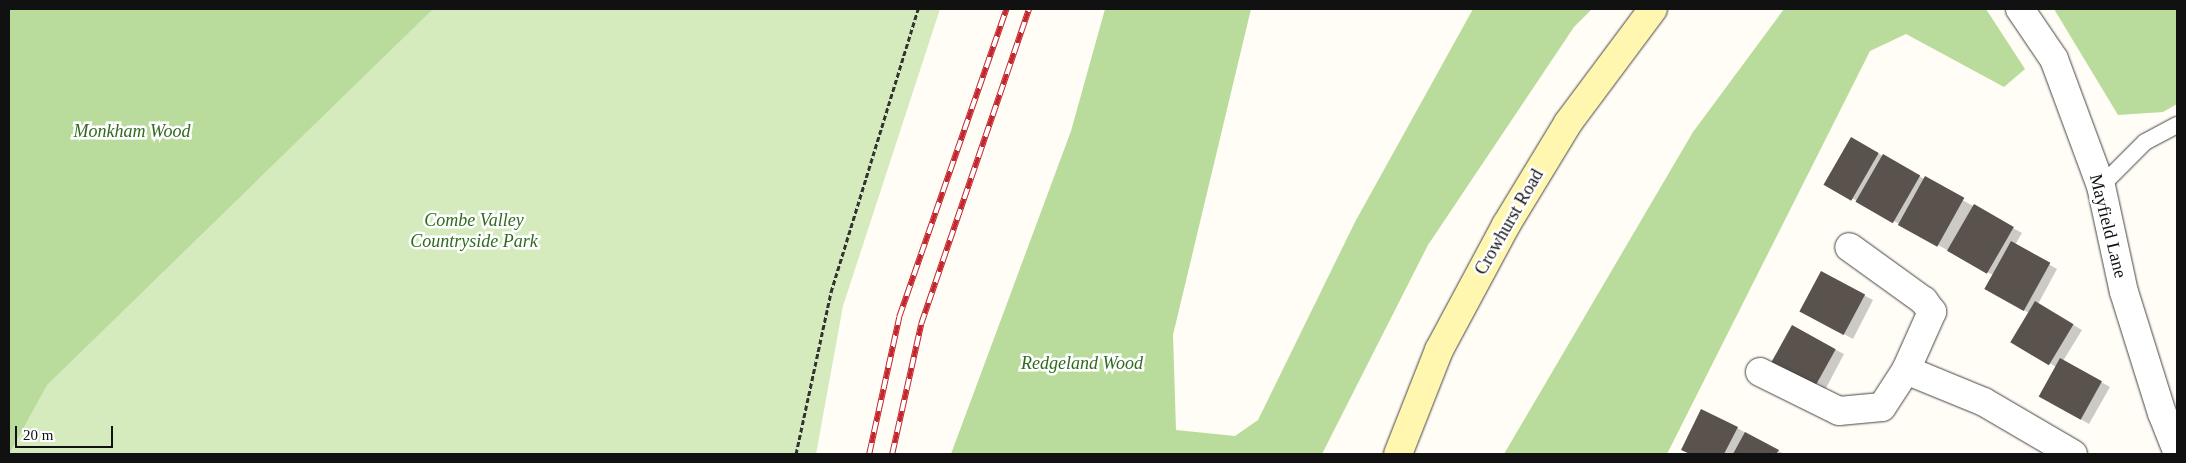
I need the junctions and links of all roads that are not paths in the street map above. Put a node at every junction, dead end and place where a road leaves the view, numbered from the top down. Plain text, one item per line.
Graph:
1 (1653, 9) edge
2 (2020, 9) edge
3 (2177, 125) edge
4 (2101, 186) junction
5 (1849, 247) dead end
6 (1906, 370) junction
7 (1760, 372) dead end
8 (2177, 451) edge
9 (1398, 454) edge
10 (2073, 454) edge

1 - 9 main road, Crowhurst Road
2 - 4 street, Mayfield Lane
3 - 4 lane
4 - 8 street, Mayfield Lane
5 - 6 street
6 - 7 street
6 - 10 street

